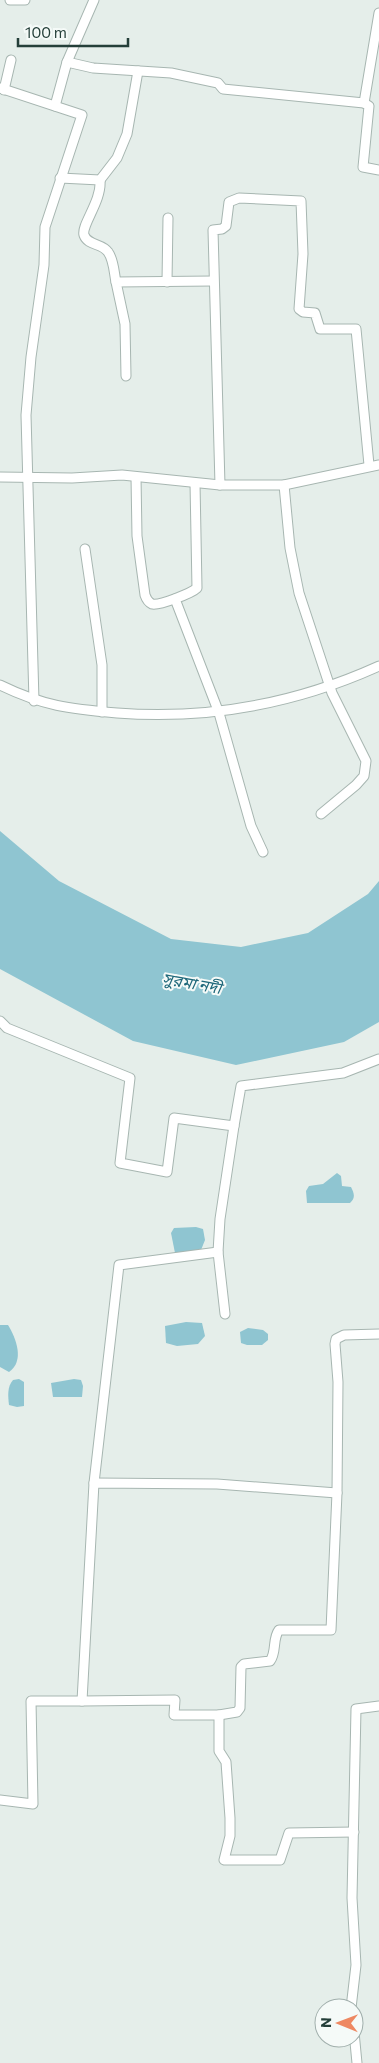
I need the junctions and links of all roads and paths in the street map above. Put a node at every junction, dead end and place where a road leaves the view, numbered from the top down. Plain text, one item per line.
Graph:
1 (10, 0) edge
2 (25, 0) edge
3 (94, 0) edge
4 (379, 13) edge
5 (12, 60) dead end
6 (68, 62) junction
7 (138, 71) junction
8 (2, 89) edge
9 (364, 103) junction
10 (56, 106) junction
11 (379, 170) edge
12 (60, 178) junction
13 (100, 180) junction
14 (168, 218) dead end
15 (213, 280) junction
16 (116, 282) junction
17 (167, 282) junction
18 (126, 376) dead end
19 (369, 465) junction
20 (379, 465) edge
21 (0, 477) edge
22 (136, 477) junction
23 (27, 478) junction
24 (195, 483) junction
25 (220, 485) junction
26 (284, 485) junction
27 (85, 549) dead end
28 (175, 599) junction
29 (379, 666) edge
30 (0, 685) edge
31 (330, 686) junction
32 (34, 701) junction
33 (102, 712) junction
34 (219, 713) junction
35 (321, 814) dead end
36 (263, 852) dead end
37 (0, 1021) edge
38 (379, 1059) edge
39 (234, 1126) junction
40 (218, 1252) junction
41 (225, 1314) dead end
42 (379, 1334) edge
43 (94, 1483) junction
44 (337, 1493) junction
45 (82, 1701) junction
46 (379, 1706) edge
47 (219, 1715) junction
48 (0, 1800) edge
49 (354, 1832) junction
50 (352, 1998) edge
51 (356, 2048) edge
52 (357, 2063) edge

1 - 2 street
3 - 6 street
4 - 9 street
5 - 8 street
6 - 7 street
6 - 10 street
7 - 9 street
7 - 13 street
8 - 10 street
9 - 11 street
10 - 12 street
12 - 13 street
12 - 23 street
13 - 16 street
14 - 17 street
15 - 17 street
15 - 19 street
15 - 25 street
16 - 17 street
16 - 18 street
19 - 20 street
19 - 26 street
21 - 23 street
22 - 23 street
22 - 24 street
22 - 28 street
23 - 32 street
24 - 25 street
24 - 28 street
25 - 26 street
26 - 31 street
27 - 33 street
28 - 34 street
29 - 31 street
30 - 32 street
31 - 34 street
31 - 35 street
32 - 33 street
33 - 34 street
34 - 36 street
37 - 39 street
38 - 39 street
39 - 40 street
40 - 41 street
40 - 43 street
42 - 44 street
43 - 44 street
43 - 45 street
44 - 47 street
45 - 47 street
45 - 48 street
46 - 49 street
47 - 49 street
49 - 50 street
51 - 52 street

